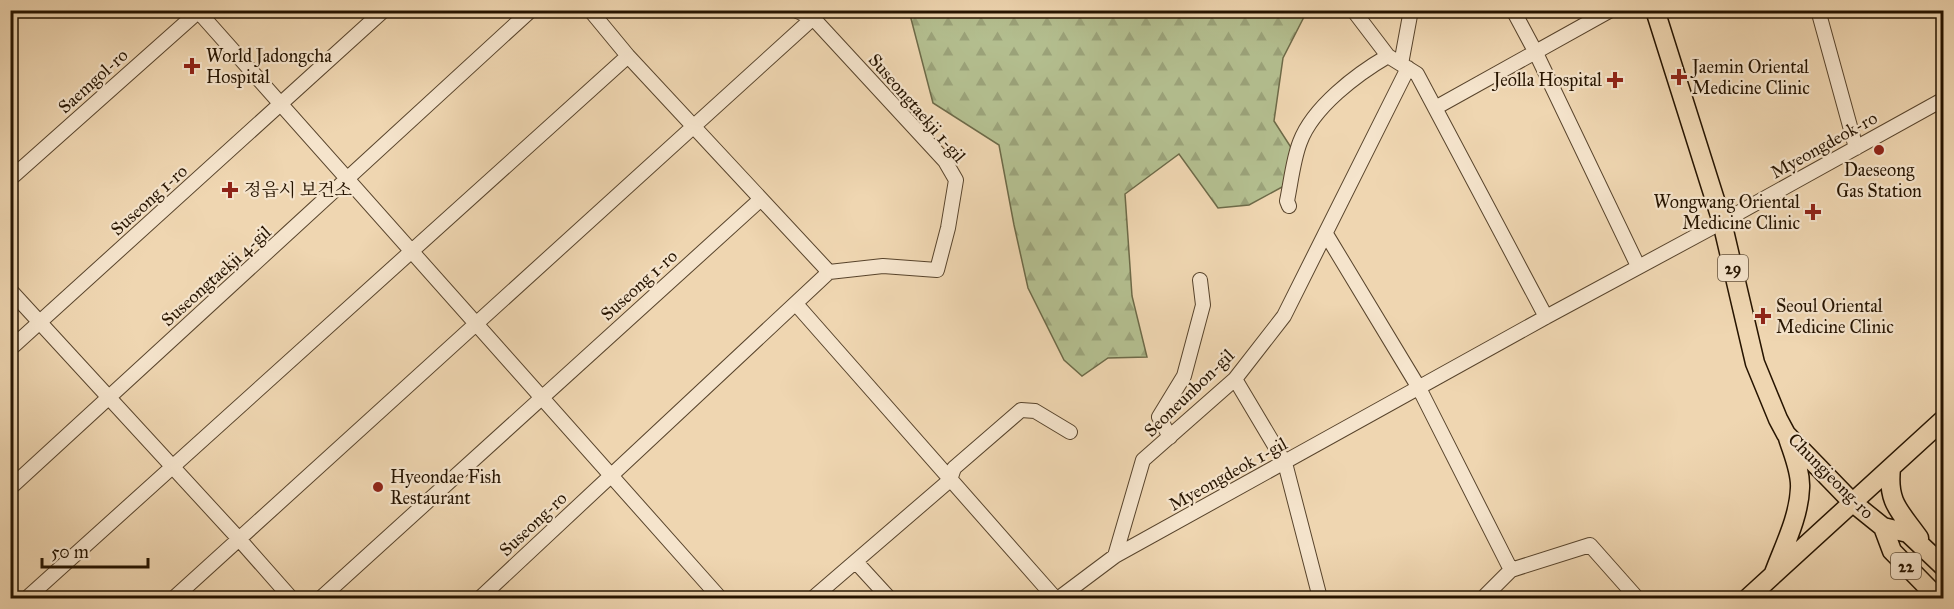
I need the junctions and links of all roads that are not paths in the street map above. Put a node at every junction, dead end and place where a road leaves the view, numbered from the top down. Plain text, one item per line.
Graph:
1 (16, 10) edge
2 (384, 10) edge
3 (531, 10) edge
4 (590, 10) edge
5 (795, 10) edge
6 (1353, 10) edge
7 (1411, 10) edge
8 (1513, 10) edge
9 (1611, 10) edge
10 (1655, 10) edge
11 (1818, 10) edge
12 (198, 11) edge
13 (10, 15) edge
14 (813, 18) junction
15 (1535, 51) junction
16 (628, 56) junction
17 (1388, 56) junction
18 (1404, 66) junction
19 (1944, 99) edge
20 (281, 105) junction
21 (1435, 108) junction
22 (694, 126) junction
23 (1856, 148) junction
24 (10, 179) edge
25 (347, 180) junction
26 (761, 199) junction
27 (1289, 206) dead end
28 (1722, 222) junction
29 (1326, 234) junction
30 (411, 252) junction
31 (1638, 266) junction
32 (829, 272) junction
33 (1200, 280) dead end
34 (10, 290) edge
35 (796, 304) junction
36 (1546, 316) junction
37 (41, 322) junction
38 (476, 324) junction
39 (10, 349) edge
40 (1234, 379) junction
41 (1419, 388) junction
42 (108, 398) junction
43 (542, 398) junction
44 (1944, 419) edge
45 (1070, 432) dead end
46 (1786, 434) junction
47 (1170, 436) junction
48 (1285, 463) junction
49 (173, 467) junction
50 (1891, 468) junction
51 (610, 475) junction
52 (950, 480) junction
53 (10, 488) edge
54 (1852, 502) junction
55 (1883, 527) junction
56 (239, 539) junction
57 (1930, 554) junction
58 (1115, 556) junction
59 (856, 562) junction
60 (1944, 567) edge
61 (1511, 570) junction
62 (1773, 576) junction
63 (701, 578) junction
64 (27, 598) edge
65 (174, 598) edge
66 (291, 598) edge
67 (321, 598) edge
68 (480, 598) edge
69 (707, 598) edge
70 (720, 598) edge
71 (813, 598) edge
72 (889, 598) edge
73 (1057, 598) edge
74 (1320, 598) edge
75 (1483, 598) edge
76 (1637, 598) edge
77 (1748, 598) edge
78 (1938, 598) edge

1 - 13 street
2 - 20 street, Suseong 1-ro
3 - 25 street
4 - 16 street
5 - 14 street, Suseongtaekji 1-gil
6 - 17 street
7 - 18 street, Seoneunbon-gil
8 - 15 street
9 - 15 street
10 - 28 main road, Chungjeong-ro / 29
11 - 23 street
12 - 20 street
12 - 24 street, Saemgol-ro
14 - 22 street
14 - 32 street, Suseongtaekji 1-gil
15 - 21 street
15 - 31 street
16 - 22 street
16 - 30 street
17 - 18 street
17 - 27 street
18 - 21 street
18 - 29 street, Seoneunbon-gil
19 - 23 street, Myeongdeok-ro
20 - 25 street
20 - 37 street, Suseong 1-ro
21 - 36 street
22 - 26 street
22 - 38 street
23 - 28 street, Myeongdeok-ro
25 - 30 street
25 - 42 street, Suseongtaekji 4-gil
26 - 32 street
26 - 43 street, Suseong 1-ro
28 - 31 street, Myeongdeok 1-gil
28 - 46 main road, Chungjeong-ro / 29
29 - 40 street, Seoneunbon-gil
29 - 41 street
30 - 38 street
30 - 49 street
31 - 36 street, Myeongdeok 1-gil
32 - 35 street
33 - 47 street
34 - 37 street
35 - 51 street
35 - 52 street
36 - 41 street, Myeongdeok 1-gil
37 - 39 street
37 - 42 street
38 - 43 street
38 - 56 street
40 - 47 street, Seoneunbon-gil
40 - 48 street
41 - 48 street, Myeongdeok 1-gil
41 - 61 street
42 - 49 street
42 - 53 street, Suseongtaekji 4-gil
43 - 51 street
43 - 67 street
44 - 50 main road
45 - 52 street
46 - 54 main road, Chungjeong-ro / 29
46 - 62 main road
47 - 58 street, Seoneunbon-gil
48 - 58 street, Myeongdeok 1-gil
48 - 74 street
49 - 56 street
49 - 64 street
50 - 54 main road
50 - 57 main road
51 - 63 street
51 - 68 street, Suseong-ro
52 - 59 street
52 - 73 street
54 - 55 main road, Chungjeong-ro / 22
54 - 62 main road
55 - 57 main road, Chungjeong-ro / 22
55 - 78 main road, Chungjeong-ro / 22
56 - 65 street
56 - 66 street
57 - 60 main road, Chungjeong-ro / 22
58 - 73 street, Myeongdeok 1-gil
59 - 71 street
59 - 72 street
61 - 75 street
61 - 76 street
62 - 77 main road
63 - 69 street
63 - 70 street

